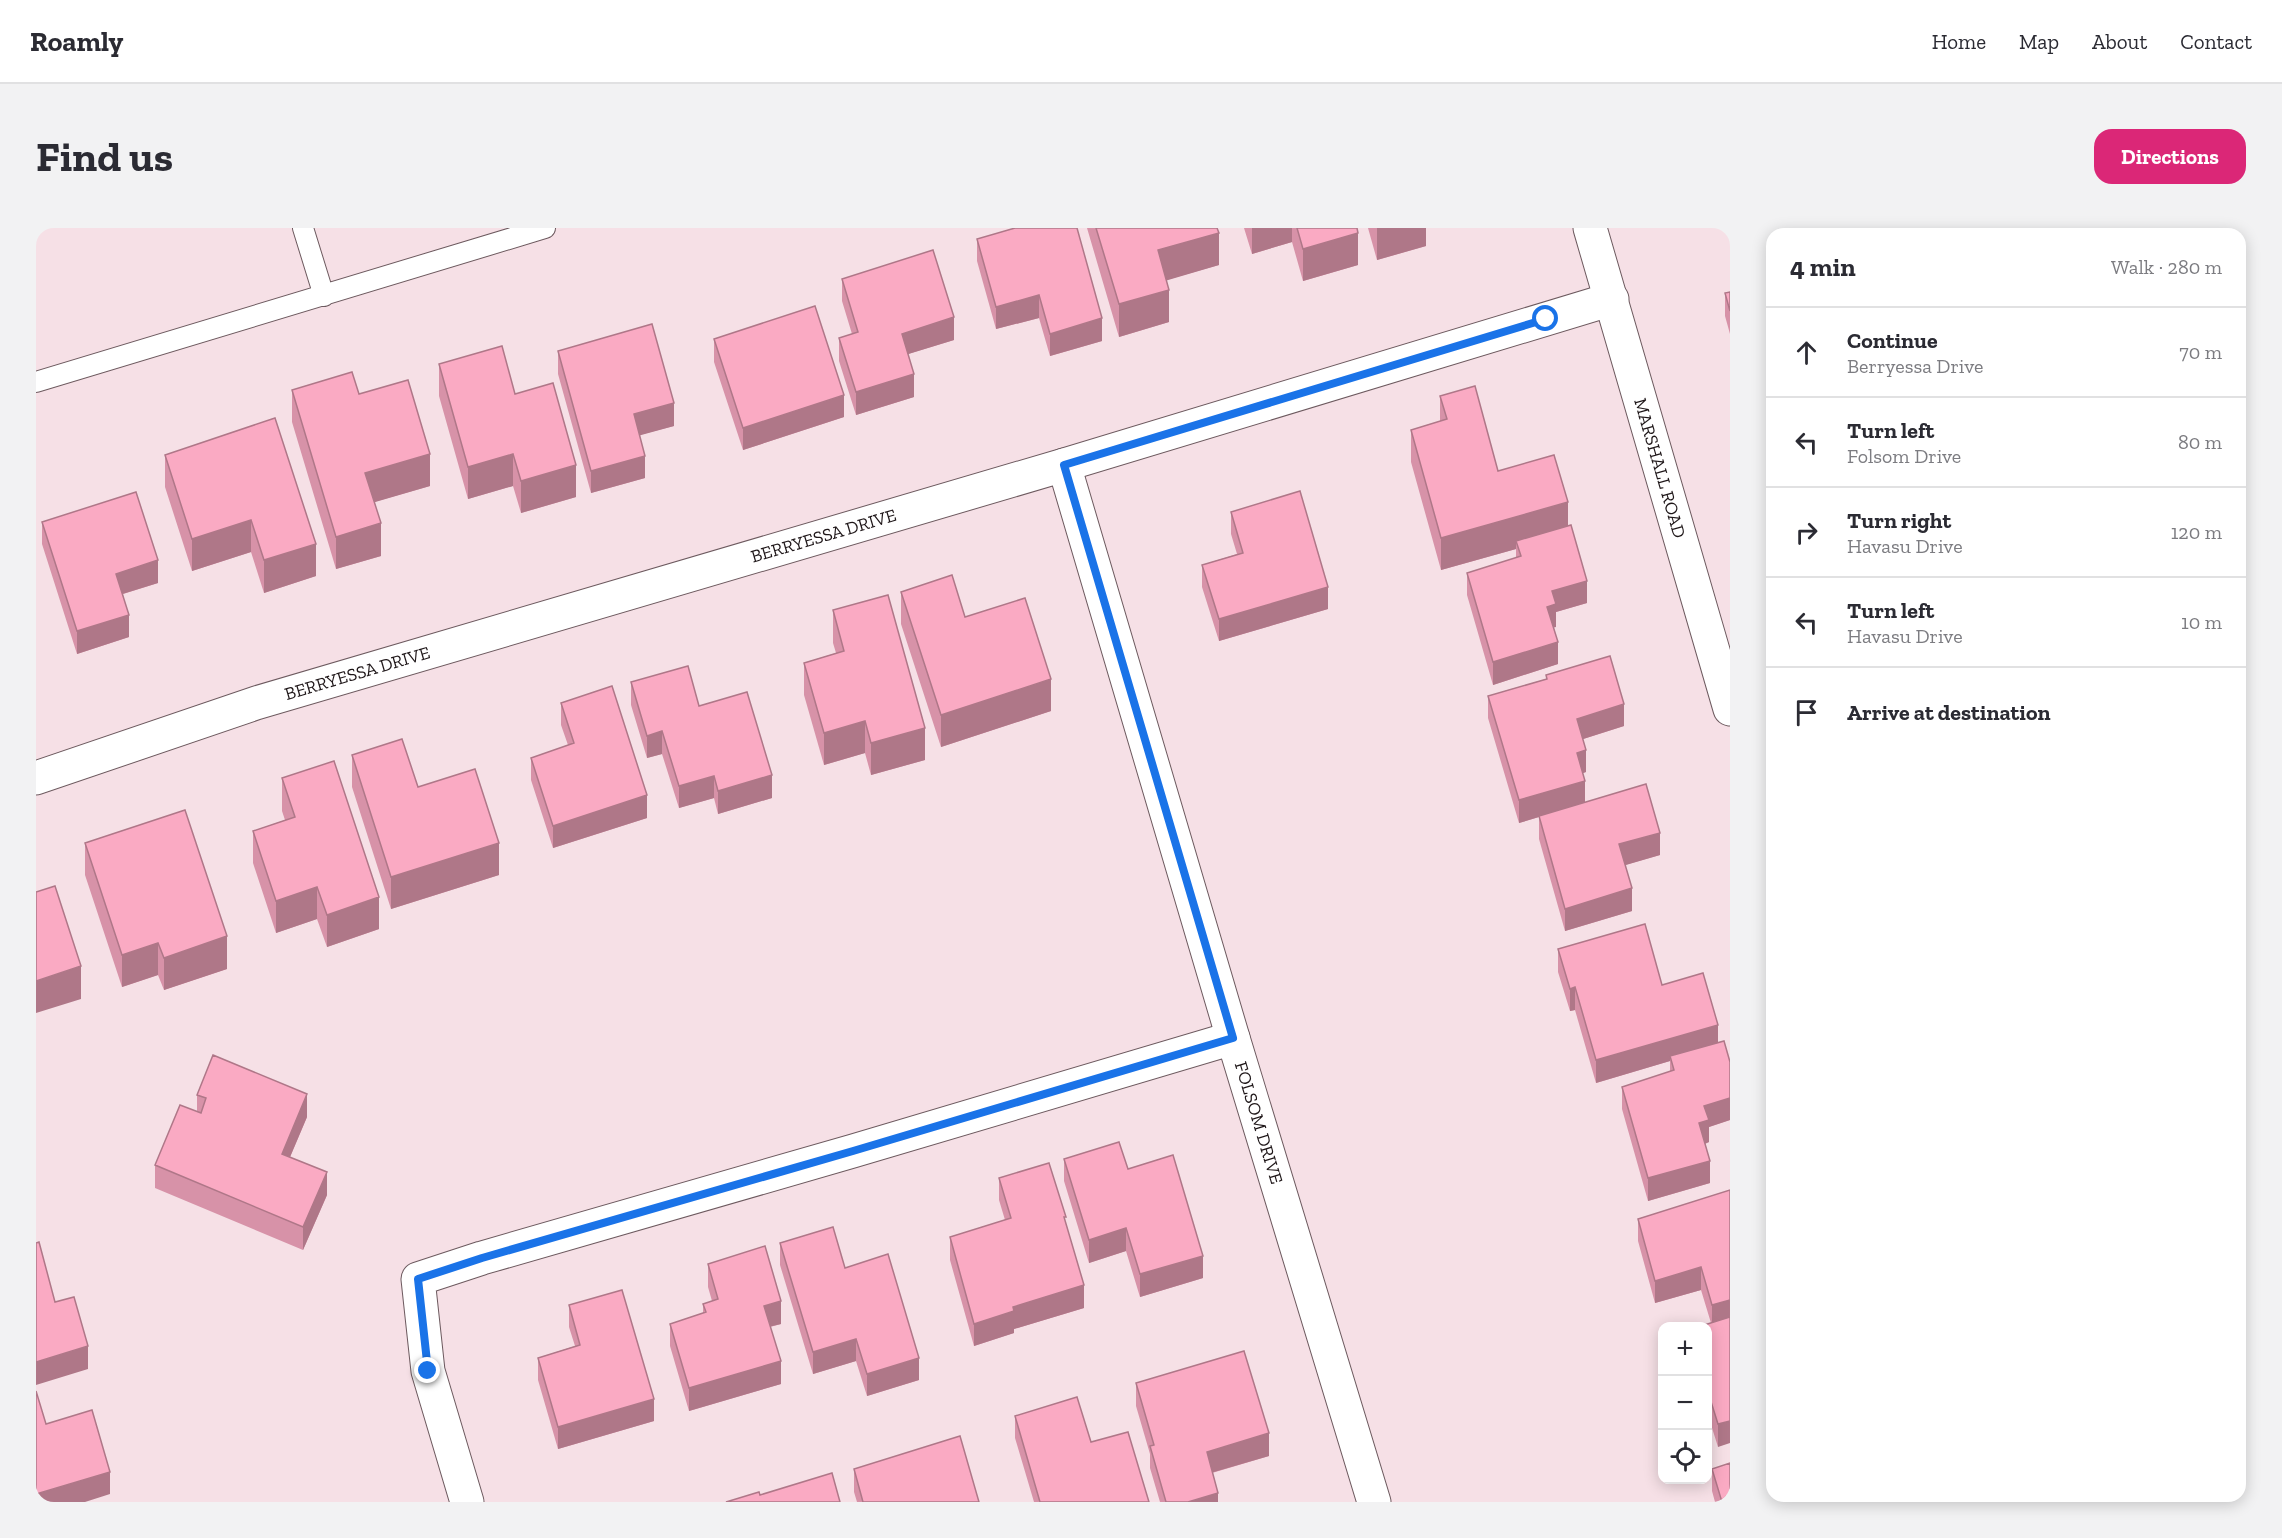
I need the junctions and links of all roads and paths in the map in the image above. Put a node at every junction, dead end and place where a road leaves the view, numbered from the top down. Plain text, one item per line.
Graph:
1 (303, 228) edge
2 (545, 228) edge
3 (1590, 228) edge
4 (324, 296) junction
5 (1611, 299) junction
6 (36, 382) edge
7 (1064, 465) junction
8 (1730, 709) edge
9 (36, 778) edge
10 (1233, 1038) junction
11 (467, 1502) edge
12 (1374, 1502) edge

1 - 4 lane
2 - 4 lane
3 - 5 street, MARSHALL ROAD
4 - 6 lane
5 - 7 street, BERRYESSA DRIVE
5 - 8 street, MARSHALL ROAD
7 - 9 street, BERRYESSA DRIVE
7 - 10 street, FOLSOM DRIVE
10 - 11 street
10 - 12 street, FOLSOM DRIVE

